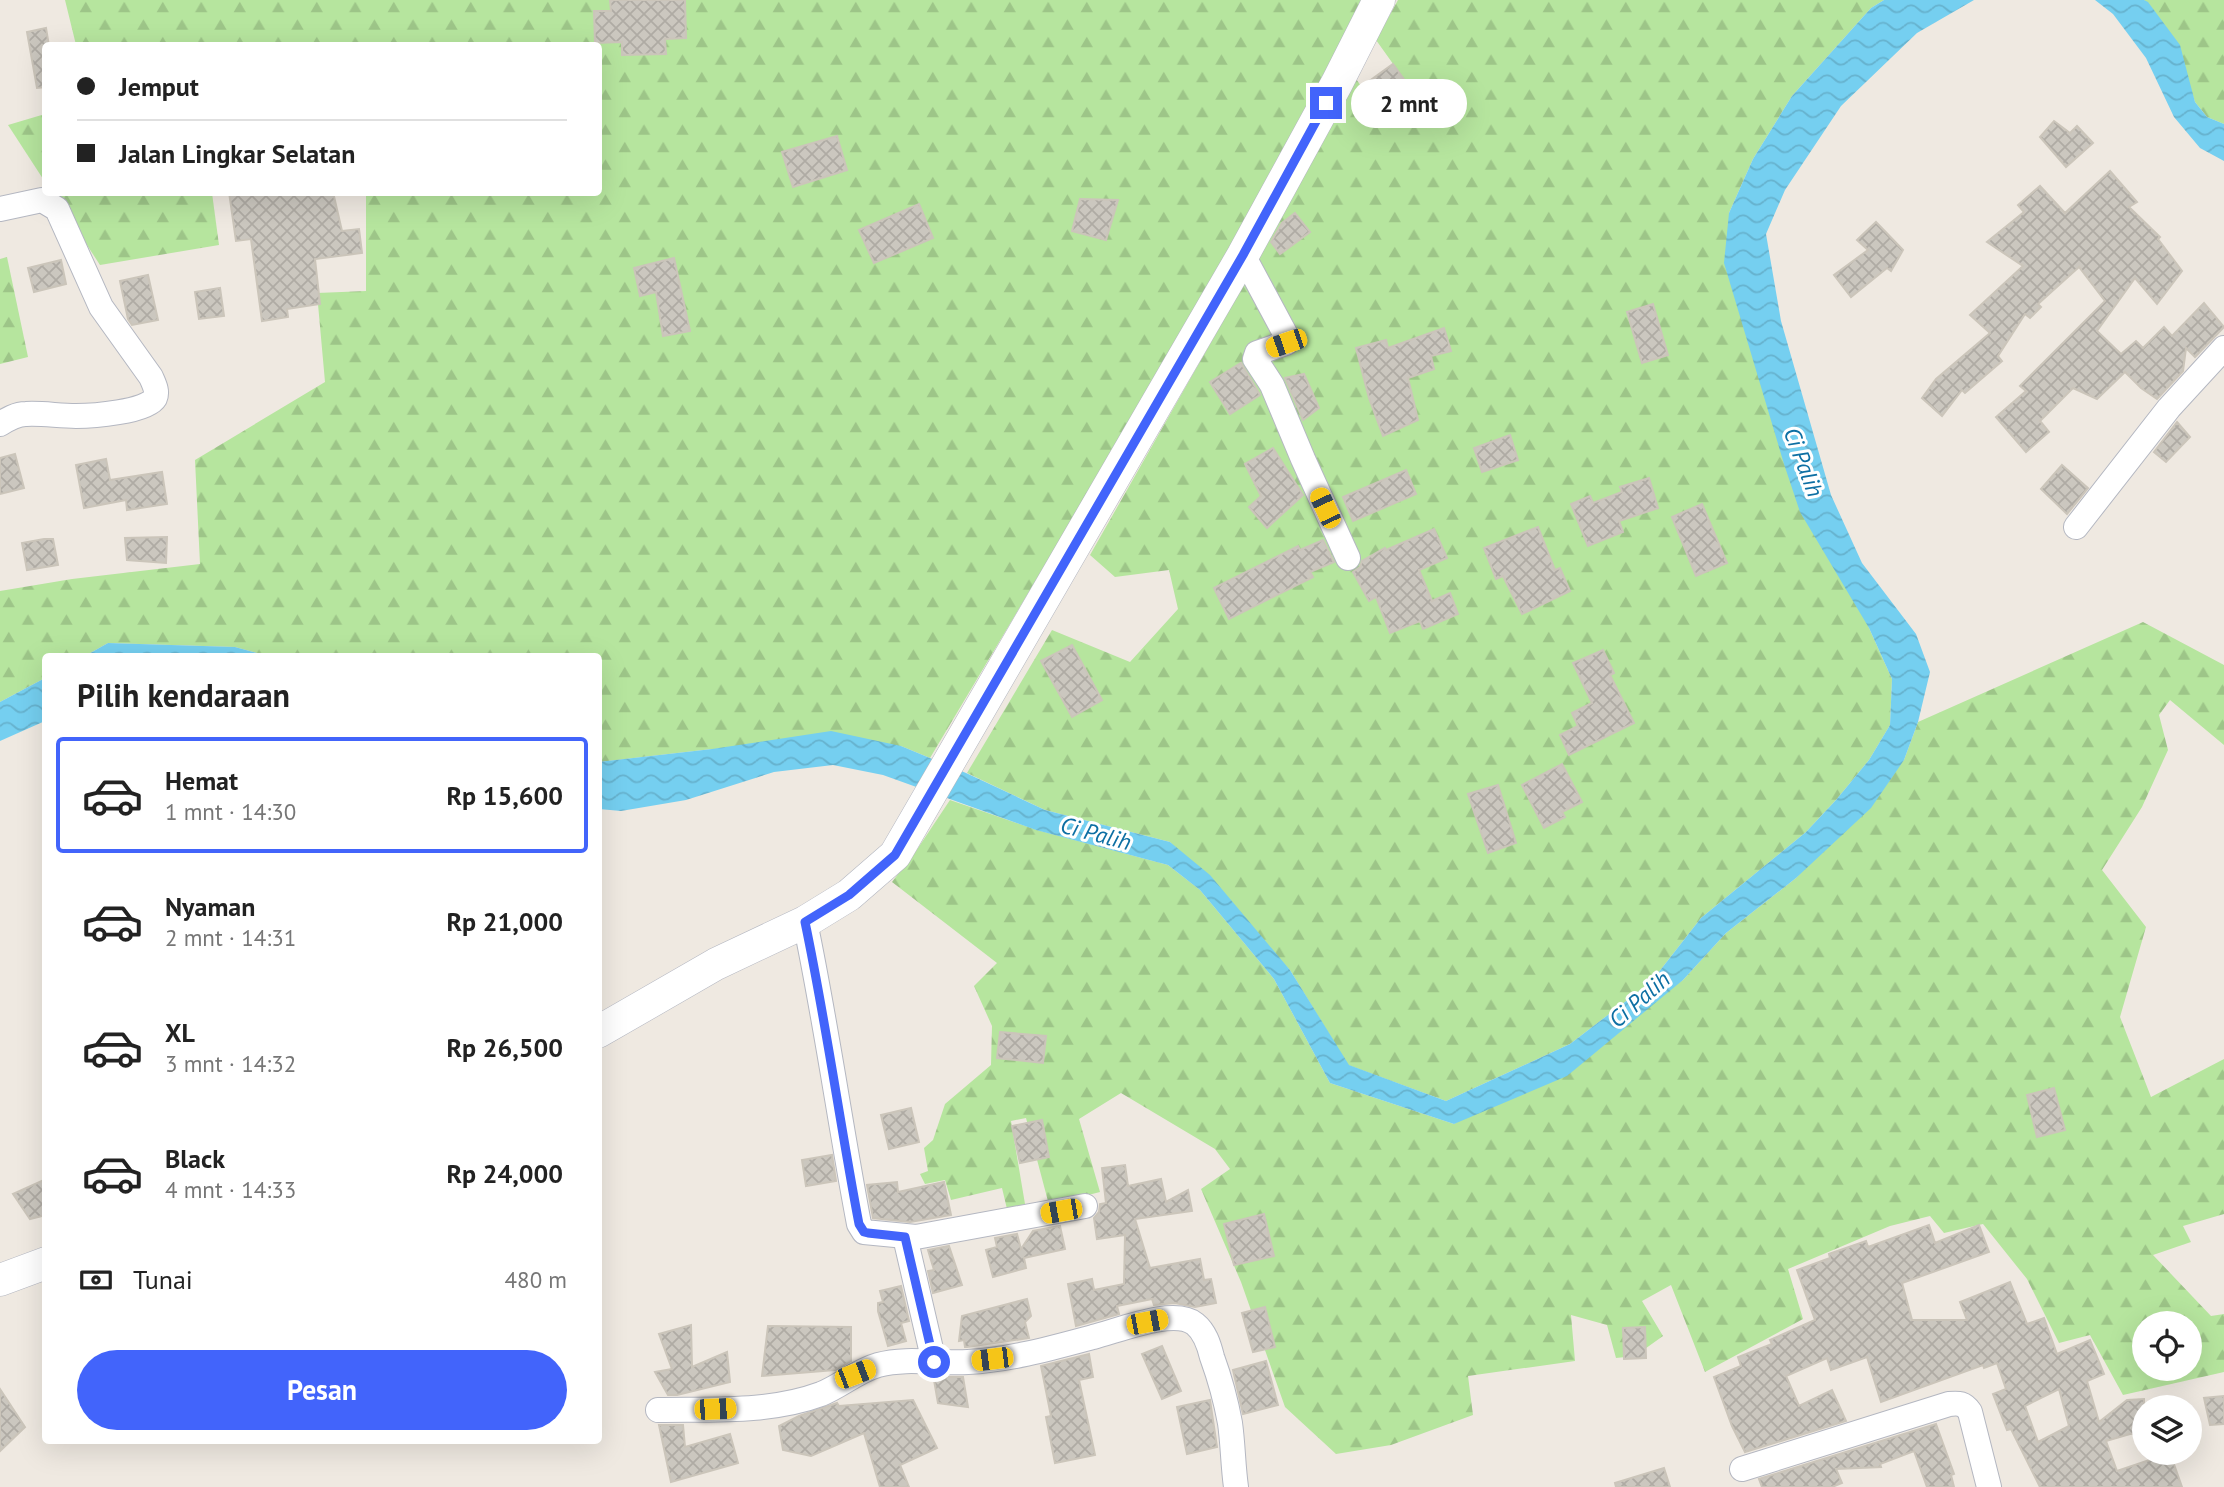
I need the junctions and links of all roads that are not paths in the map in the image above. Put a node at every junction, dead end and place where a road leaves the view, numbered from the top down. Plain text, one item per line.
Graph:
1 (1379, 0) edge
2 (0, 209) edge
3 (1243, 255) junction
4 (2224, 348) edge
5 (0, 424) edge
6 (2076, 527) dead end
7 (1348, 558) dead end
8 (805, 922) junction
9 (602, 1030) edge
10 (1085, 1206) dead end
11 (905, 1237) junction
12 (42, 1264) edge
13 (0, 1280) edge
14 (934, 1362) junction
15 (658, 1410) dead end
16 (1742, 1469) dead end
17 (1236, 1487) edge
18 (1989, 1487) edge

1 - 3 street
2 - 5 street
3 - 7 street
3 - 8 street
4 - 6 street
8 - 9 street
8 - 11 street
10 - 11 street
11 - 14 street
12 - 13 street
14 - 15 street
14 - 17 street
16 - 18 street

